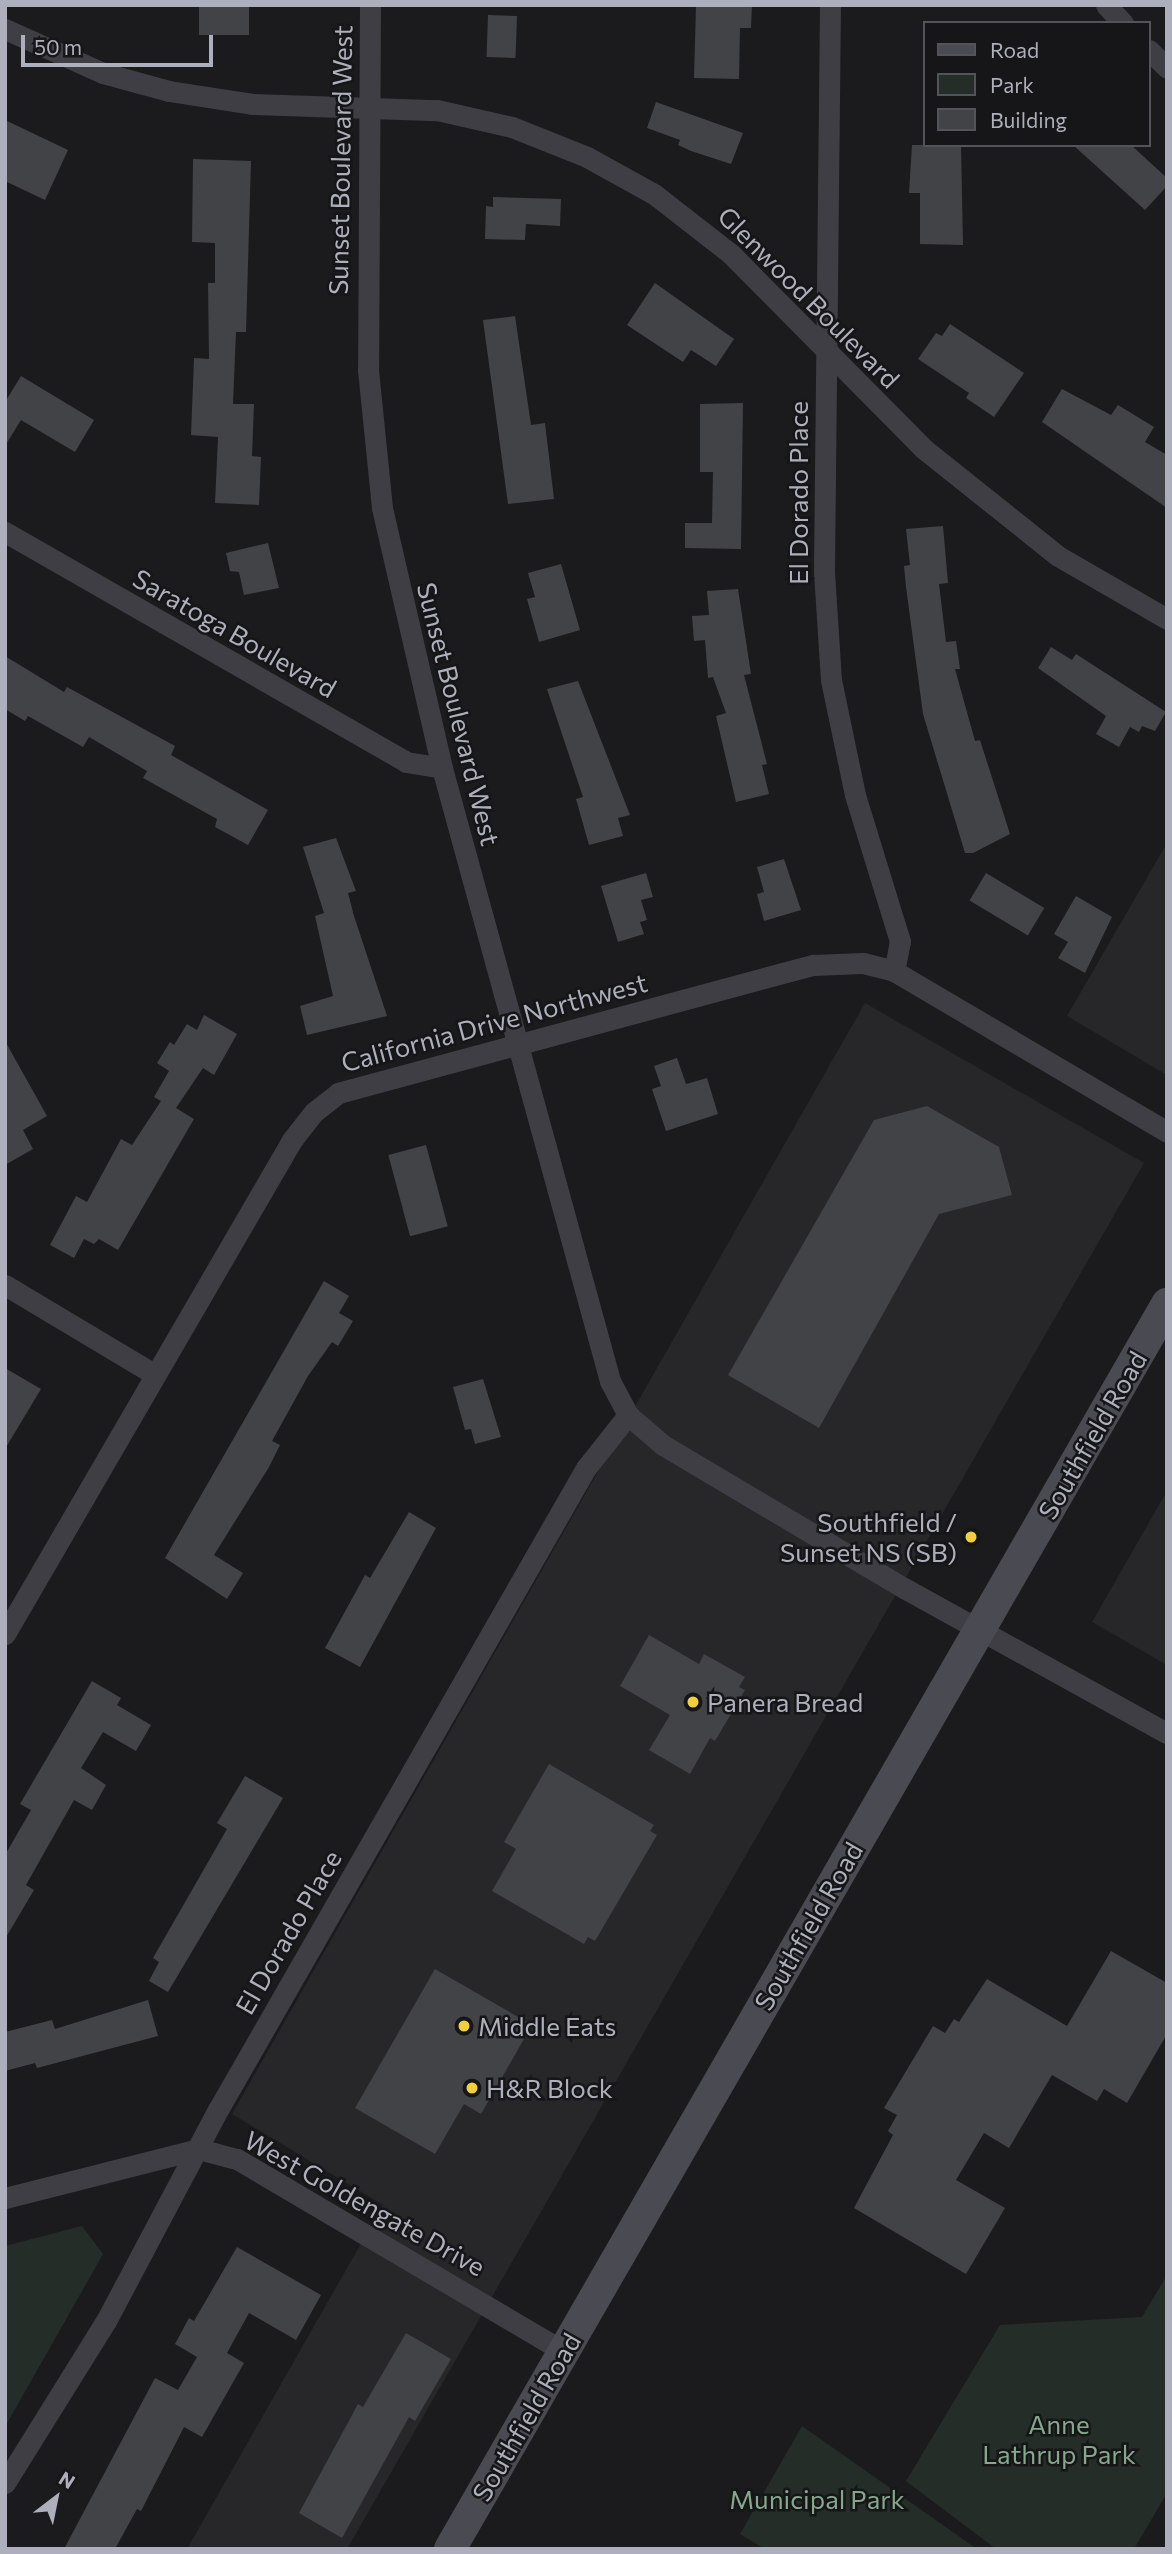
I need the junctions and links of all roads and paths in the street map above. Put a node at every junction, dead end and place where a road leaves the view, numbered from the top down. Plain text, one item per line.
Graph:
1 (370, 5) edge
2 (830, 5) edge
3 (1106, 5) edge
4 (1121, 21) edge
5 (5, 29) edge
6 (1151, 52) edge
7 (1167, 68) edge
8 (367, 107) junction
9 (826, 350) junction
10 (5, 532) edge
11 (1167, 619) edge
12 (442, 768) junction
13 (894, 971) junction
14 (517, 1044) junction
15 (1167, 1132) edge
16 (5, 1285) edge
17 (1167, 1304) edge
18 (154, 1374) junction
19 (628, 1415) junction
20 (981, 1626) junction
21 (5, 1634) edge
22 (1167, 1733) edge
23 (199, 2149) junction
24 (5, 2197) edge
25 (563, 2351) junction
26 (5, 2483) edge
27 (450, 2549) edge

1 - 8 street, Sunset Boulevard West
2 - 9 street, El Dorado Place
3 - 4 street
5 - 8 street, Glenwood Boulevard
6 - 7 street
8 - 9 street, Glenwood Boulevard
8 - 12 street, Sunset Boulevard West
9 - 11 street, Glenwood Boulevard
9 - 13 street, El Dorado Place
10 - 12 street, Saratoga Boulevard
12 - 14 street, Sunset Boulevard West
13 - 14 street, California Drive Northwest
13 - 15 street, California Drive Northwest
14 - 18 street, California Drive Northwest
14 - 19 street, Sunset Boulevard West
16 - 18 street
17 - 20 main road, Southfield Road
18 - 21 street, California Drive Northwest
19 - 20 street
19 - 23 street, El Dorado Place
20 - 22 street
20 - 25 main road, Southfield Road
23 - 24 street, West Goldengate Drive
23 - 25 street, West Goldengate Drive
23 - 26 street, El Dorado Place
25 - 27 main road, Southfield Road

